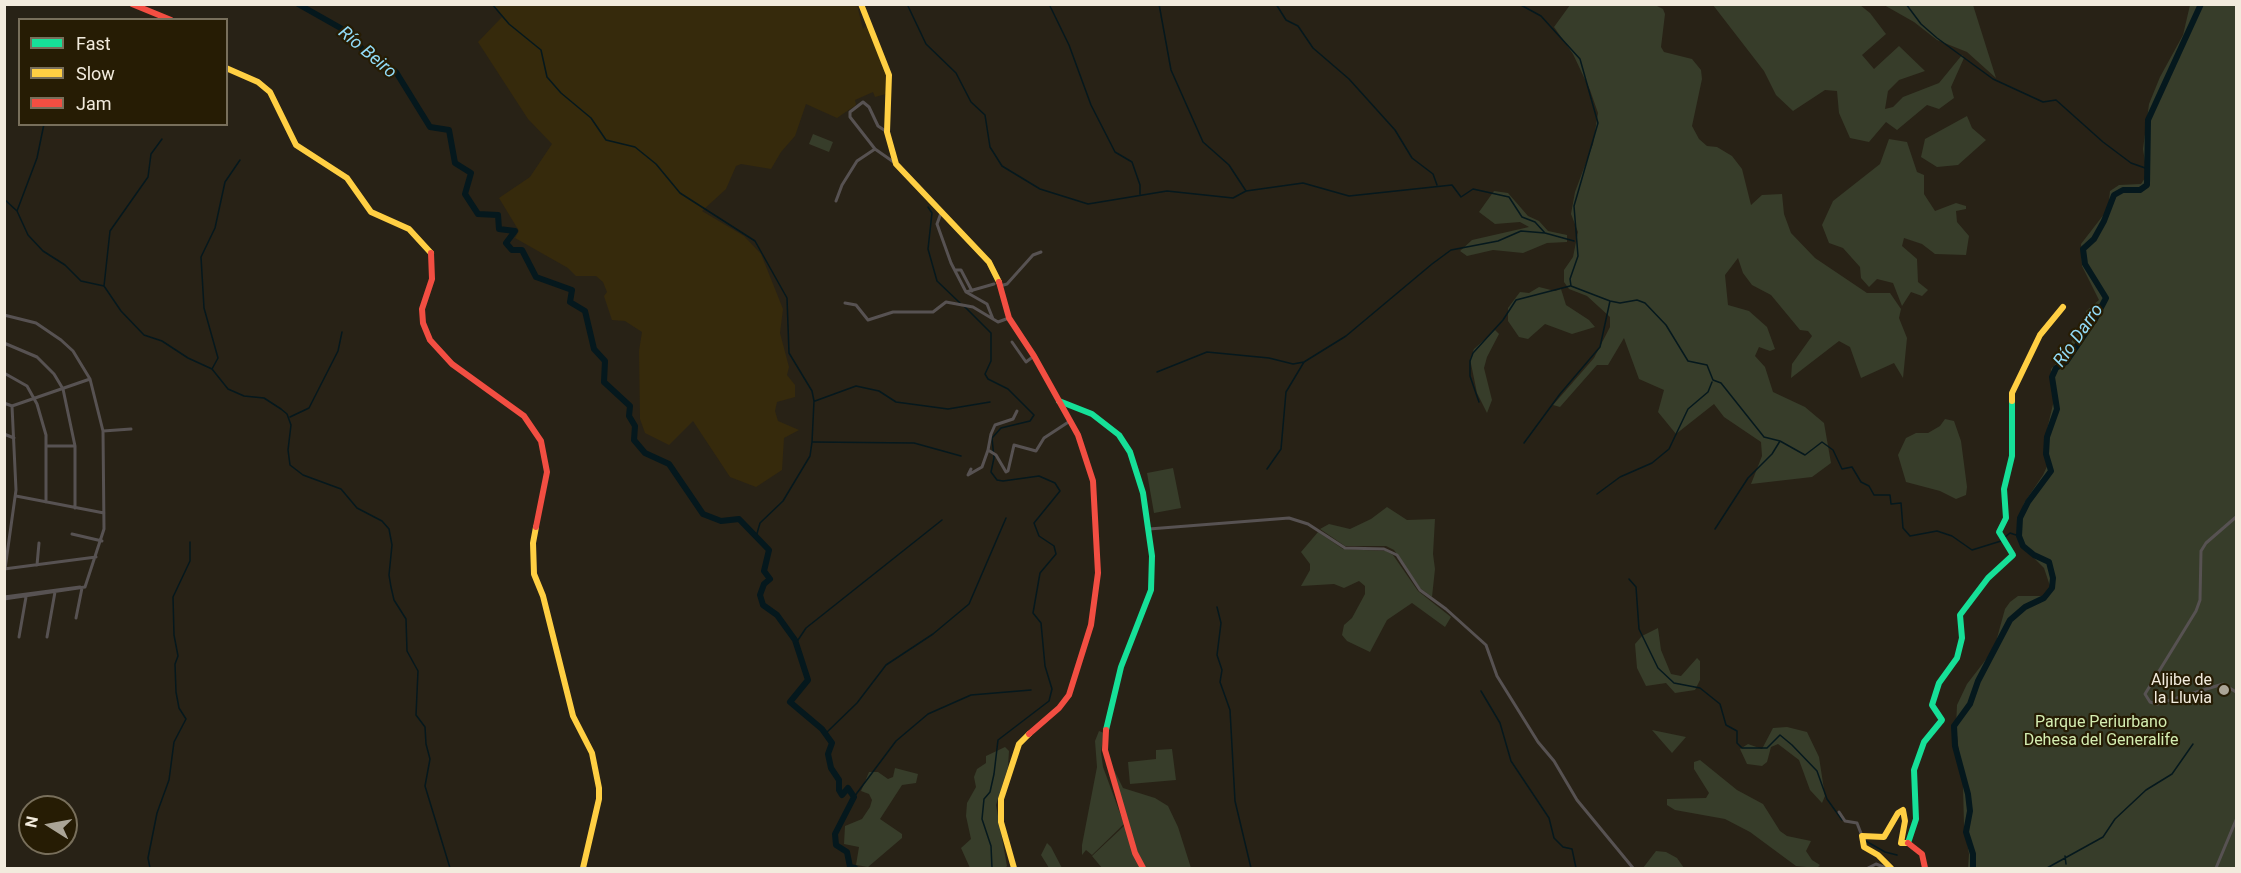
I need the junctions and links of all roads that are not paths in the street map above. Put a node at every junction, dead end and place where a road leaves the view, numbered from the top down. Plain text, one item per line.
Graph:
1 (132, 4) edge
2 (861, 4) edge
3 (166, 18) edge
4 (228, 69) edge
5 (887, 132) junction
6 (875, 149) junction
7 (896, 164) junction
8 (836, 201) dead end
9 (941, 213) junction
10 (1041, 252) dead end
11 (955, 270) junction
12 (997, 285) junction
13 (972, 291) junction
14 (966, 292) junction
15 (846, 303) dead end
16 (2063, 307) dead end
17 (4, 315) edge
18 (1008, 318) junction
19 (993, 319) junction
20 (1012, 342) dead end
21 (4, 343) edge
22 (1034, 356) junction
23 (4, 373) edge
24 (90, 380) junction
25 (63, 389) junction
26 (35, 398) junction
27 (1059, 401) junction
28 (4, 403) edge
29 (12, 406) junction
30 (1017, 411) dead end
31 (1070, 421) junction
32 (131, 429) dead end
33 (103, 431) junction
34 (4, 434) edge
35 (14, 438) junction
36 (47, 446) junction
37 (75, 446) junction
38 (988, 450) junction
39 (970, 469) dead end
40 (16, 496) junction
41 (46, 502) junction
42 (75, 508) junction
43 (104, 513) junction
44 (2236, 517) edge
45 (1149, 529) junction
46 (72, 534) dead end
47 (4, 540) edge
48 (10, 540) junction
49 (102, 541) junction
50 (39, 543) dead end
51 (96, 557) junction
52 (37, 565) junction
53 (5, 569) edge
54 (82, 588) junction
55 (55, 591) junction
56 (26, 595) junction
57 (4, 598) edge
58 (76, 618) dead end
59 (19, 637) dead end
60 (47, 637) dead end
61 (2236, 692) edge
62 (1839, 812) dead end
63 (2236, 820) edge
64 (1862, 837) junction
65 (1908, 843) junction
66 (582, 868) edge
67 (1014, 868) edge
68 (1143, 868) edge
69 (1633, 868) edge
70 (1868, 868) edge
71 (1886, 868) edge
72 (1891, 868) edge
73 (1925, 868) edge
74 (2216, 868) edge

1 - 3 street
2 - 5 street
4 - 66 street
5 - 6 street
5 - 7 street
6 - 7 street
6 - 8 street
7 - 9 street
9 - 11 street
9 - 12 street
10 - 12 street
11 - 13 street
11 - 14 street
12 - 13 street
12 - 18 street
13 - 14 street
14 - 19 street
15 - 19 street
16 - 65 street
17 - 24 street
18 - 19 street
18 - 22 street
20 - 22 street
21 - 25 street
22 - 27 street
23 - 26 street
24 - 25 street
24 - 33 street
25 - 26 street
25 - 37 street
26 - 29 street
26 - 36 street
27 - 31 street
27 - 45 street
28 - 29 street
29 - 35 street
30 - 38 street
31 - 38 street
31 - 67 street
32 - 33 street
33 - 43 street
34 - 35 street
35 - 40 street
36 - 37 street
36 - 41 street
37 - 42 street
38 - 39 street
40 - 41 street
40 - 48 street
41 - 42 street
42 - 43 street
43 - 49 street
44 - 61 street
45 - 68 street
45 - 69 street
46 - 49 street
47 - 48 street
48 - 53 street
49 - 51 street
50 - 52 street
51 - 52 street
51 - 54 street
52 - 53 street
54 - 55 street
54 - 58 street
55 - 56 street
55 - 60 street
56 - 57 street
56 - 59 street
62 - 64 street
63 - 74 street
64 - 65 street
64 - 72 street
65 - 73 street
70 - 71 street

